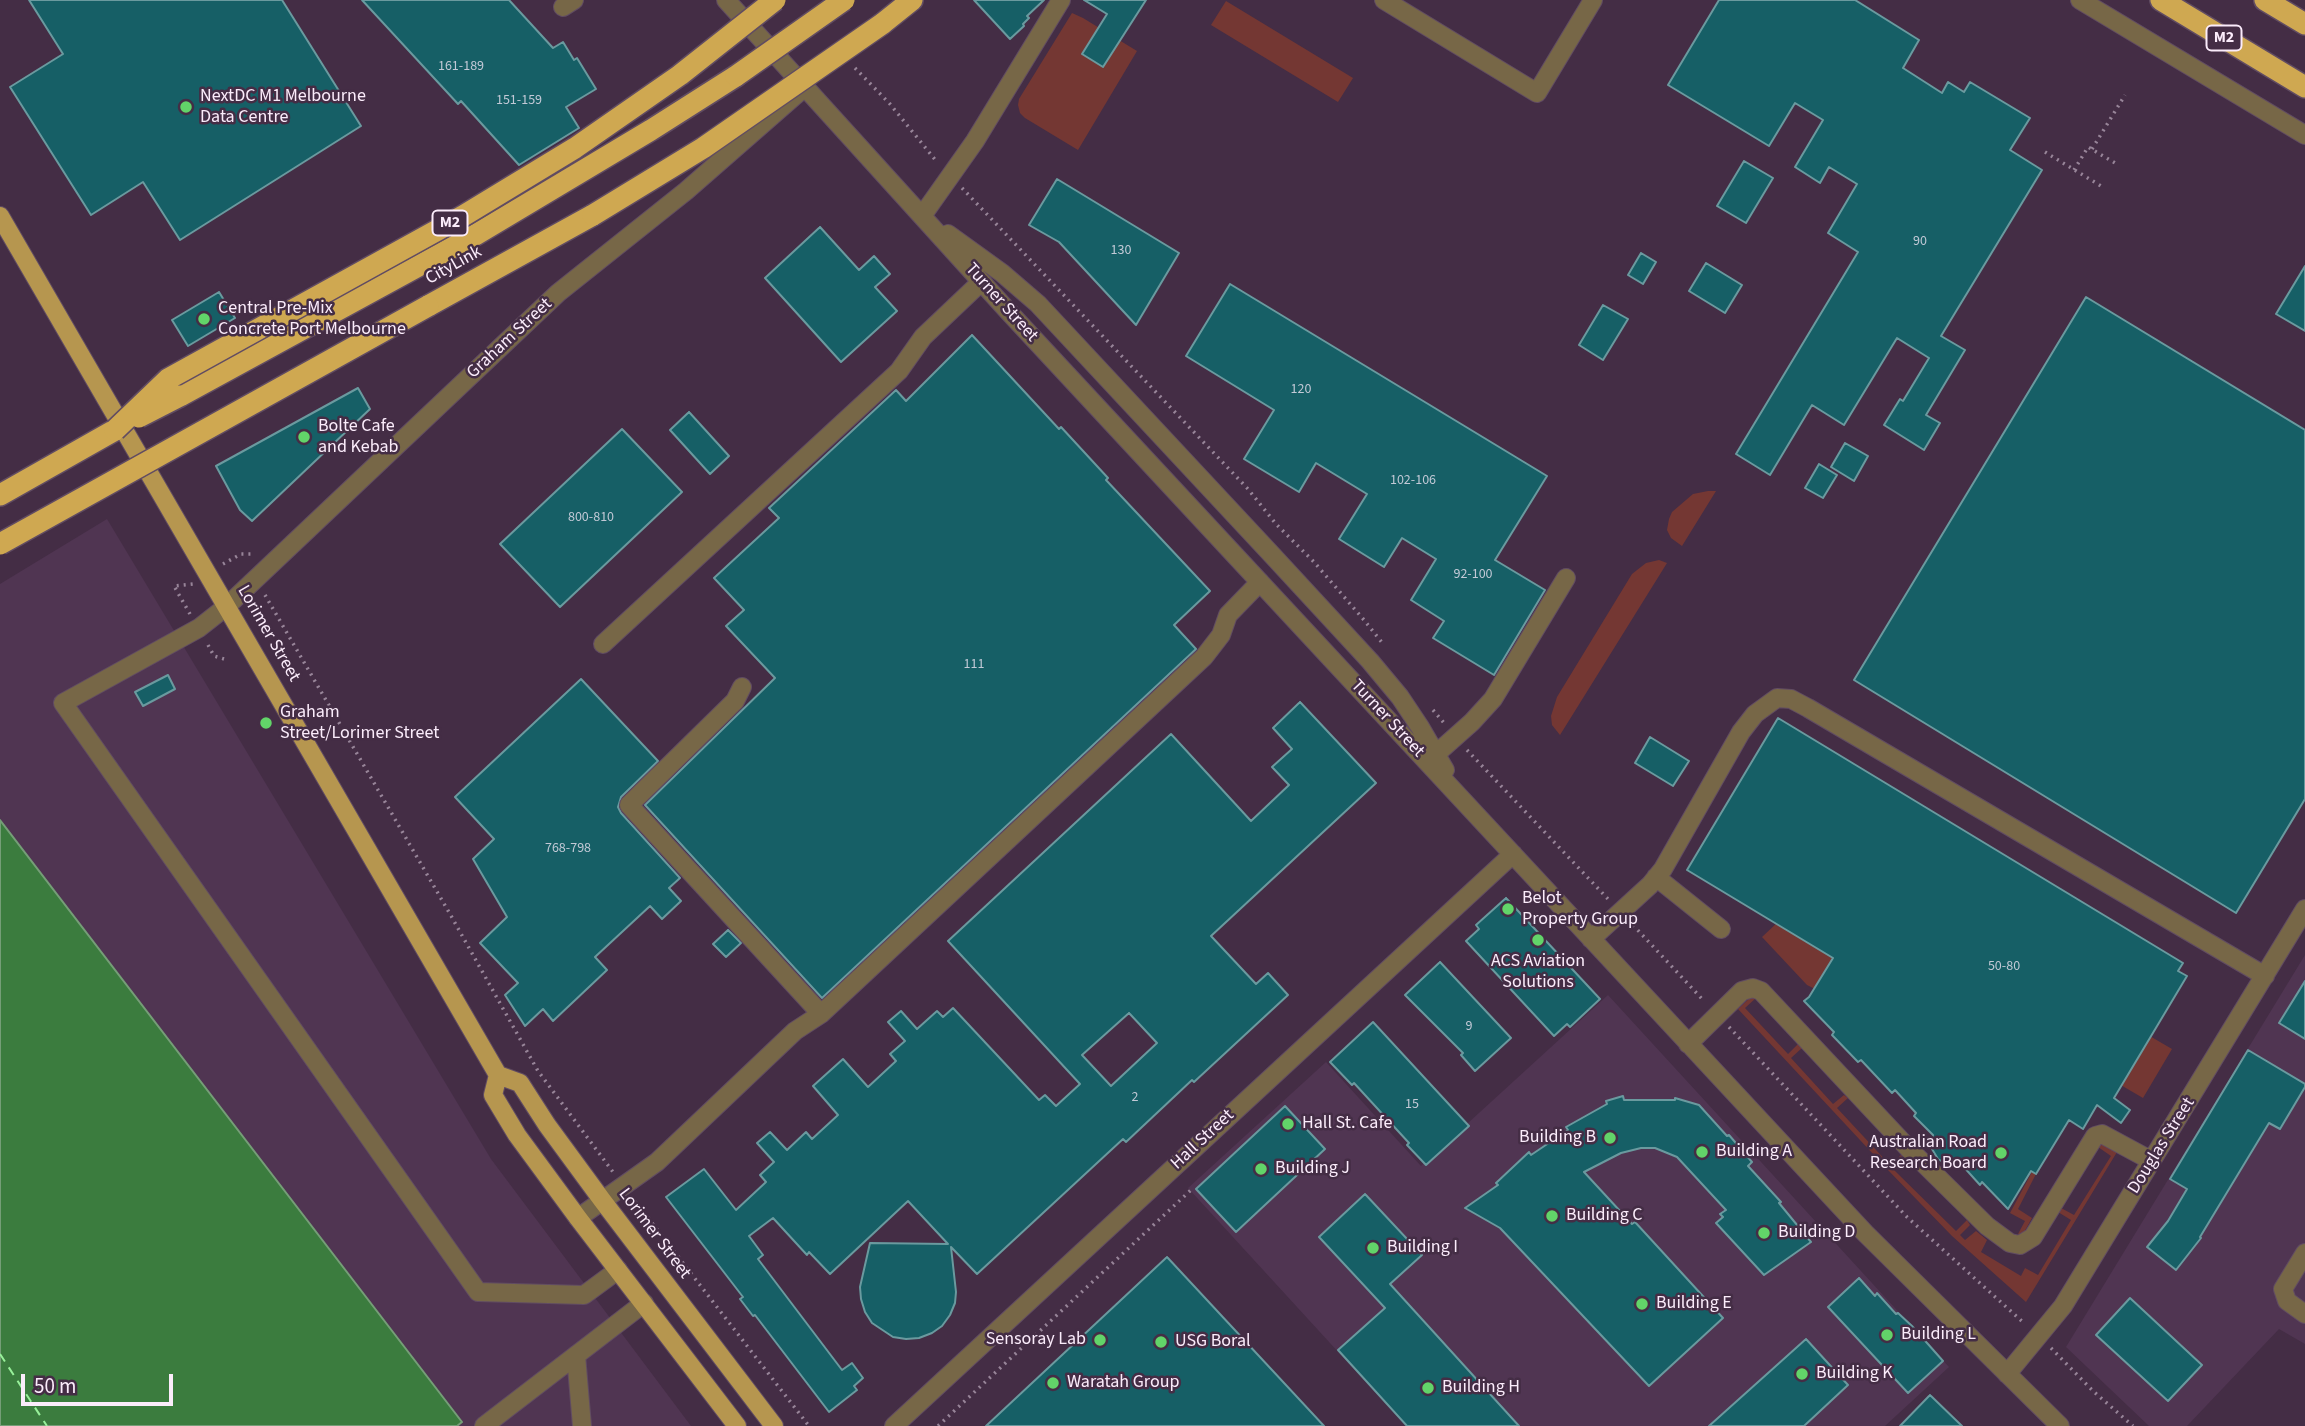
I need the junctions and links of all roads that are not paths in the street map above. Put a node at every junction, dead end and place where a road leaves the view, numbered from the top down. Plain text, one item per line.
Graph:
1 (726, 0) edge
2 (775, 0) edge
3 (844, 0) edge
4 (912, 0) edge
5 (1061, 0) edge
6 (1384, 0) edge
7 (1593, 0) edge
8 (2080, 0) edge
9 (2161, 0) edge
10 (2265, 0) edge
11 (2305, 24) edge
12 (2299, 83) edge
13 (806, 86) junction
14 (2305, 135) edge
15 (0, 216) edge
16 (922, 216) junction
17 (981, 282) junction
18 (116, 430) junction
19 (0, 495) edge
20 (0, 544) edge
21 (1566, 578) dead end
22 (1260, 582) junction
23 (227, 606) junction
24 (603, 644) dead end
25 (742, 687) dead end
26 (1436, 754) junction
27 (1462, 799) junction
28 (1513, 855) junction
29 (1656, 877) junction
30 (2305, 909) edge
31 (1721, 929) dead end
32 (1591, 939) junction
33 (2265, 975) junction
34 (821, 1014) junction
35 (1688, 1044) junction
36 (498, 1075) junction
37 (2152, 1161) junction
38 (602, 1200) junction
39 (578, 1218) junction
40 (2305, 1253) edge
41 (618, 1270) junction
42 (644, 1303) junction
43 (2305, 1314) edge
44 (576, 1355) junction
45 (2007, 1374) junction
46 (484, 1426) edge
47 (582, 1426) edge
48 (737, 1426) edge
49 (774, 1426) edge
50 (894, 1426) edge
51 (2060, 1426) edge

1 - 13 street, Turner Street
2 - 18 highway, M2, bridge
3 - 18 highway, CityLink / M2, bridge
4 - 20 highway, CityLink, bridge
5 - 16 street
6 - 7 street
8 - 14 street
9 - 12 highway, M2
10 - 11 highway
13 - 16 street, Turner Street
13 - 23 street, Graham Street
15 - 23 main road, Lorimer Street
16 - 17 street, Turner Street
16 - 26 street
17 - 22 street, Turner Street
17 - 24 street
18 - 19 highway, CityLink / M2
21 - 26 street
22 - 27 street, Turner Street
22 - 34 street
23 - 36 main road, Lorimer Street
23 - 41 street, Graham Street
25 - 34 street
26 - 27 street
27 - 28 street, Turner Street
28 - 32 street, Turner Street
28 - 50 street, Hall Street
29 - 31 street
29 - 32 street
29 - 33 street
30 - 33 street, Douglas Street
32 - 35 street, Turner Street
33 - 37 street, Douglas Street
34 - 38 street
35 - 37 street
35 - 45 street, Turner Street
36 - 38 main road, Lorimer Street
36 - 39 main road, Lorimer Street
37 - 45 street, Douglas Street
38 - 39 street
38 - 49 main road, Lorimer Street
39 - 41 main road, Lorimer Street
40 - 43 street
41 - 42 main road, Lorimer Street
42 - 44 street
42 - 48 main road, Lorimer Street
44 - 46 street
44 - 47 street
45 - 51 street, Turner Street

